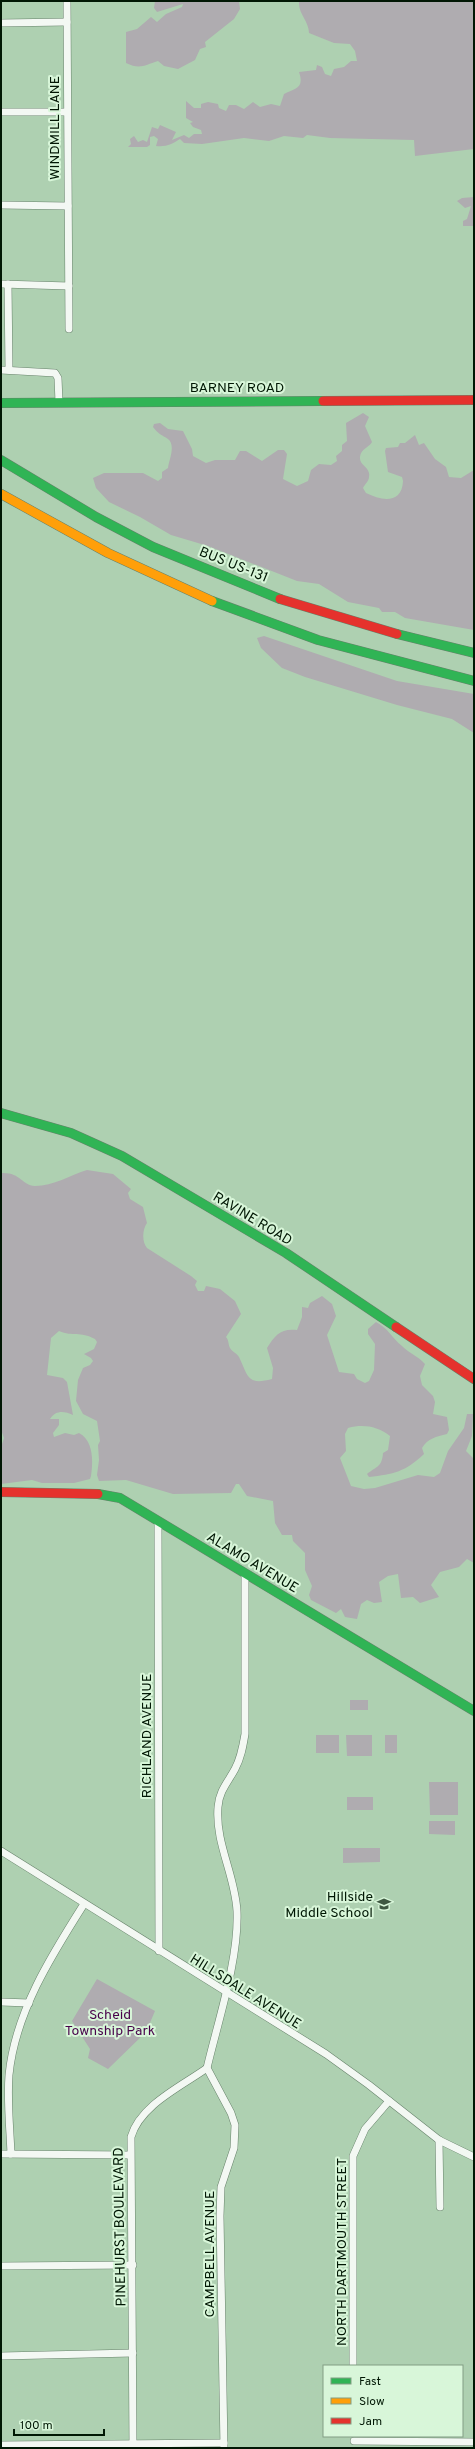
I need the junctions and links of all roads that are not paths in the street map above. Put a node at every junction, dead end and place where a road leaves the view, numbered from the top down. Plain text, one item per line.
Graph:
1 (67, 1) edge
2 (67, 22) junction
3 (1, 23) edge
4 (1, 112) edge
5 (67, 112) junction
6 (1, 205) edge
7 (68, 206) junction
8 (5, 284) edge
9 (69, 286) junction
10 (69, 329) dead end
11 (5, 370) edge
12 (474, 400) edge
13 (59, 402) junction
14 (1, 403) edge
15 (1, 460) edge
16 (1, 494) edge
17 (474, 654) edge
18 (474, 681) edge
19 (1, 1113) edge
20 (474, 1379) edge
21 (1, 1492) edge
22 (158, 1521) junction
23 (245, 1574) junction
24 (474, 1711) edge
25 (1, 1851) edge
26 (84, 1904) junction
27 (159, 1951) junction
28 (225, 1992) junction
29 (1, 2002) edge
30 (29, 2003) junction
31 (207, 2068) junction
32 (388, 2101) junction
33 (439, 2140) junction
34 (1, 2154) edge
35 (11, 2154) junction
36 (130, 2154) junction
37 (474, 2157) edge
38 (440, 2207) dead end
39 (133, 2265) junction
40 (1, 2266) edge
41 (133, 2353) junction
42 (1, 2356) edge
43 (353, 2365) edge
44 (354, 2442) edge
45 (474, 2442) edge
46 (1, 2445) edge
47 (132, 2445) edge
48 (446, 2445) edge
49 (42, 2446) edge
50 (224, 2446) edge

1 - 2 street, WINDMILL LANE
2 - 3 street
2 - 5 street, WINDMILL LANE
4 - 5 street
5 - 7 street, WINDMILL LANE
6 - 7 street
7 - 9 street, WINDMILL LANE
8 - 9 street
8 - 11 street
9 - 10 street, WINDMILL LANE
11 - 13 street
12 - 13 main road, BARNEY ROAD
13 - 14 main road, BARNEY ROAD
15 - 17 main road, BUS US-131
16 - 18 main road
19 - 20 main road, RAVINE ROAD
21 - 22 main road, ALAMO AVENUE
22 - 23 main road, ALAMO AVENUE
22 - 27 street, RICHLAND AVENUE
23 - 24 main road, ALAMO AVENUE
23 - 28 street
25 - 26 street, HILLSDALE AVENUE
26 - 27 street, HILLSDALE AVENUE
26 - 30 street
27 - 28 street, HILLSDALE AVENUE
28 - 31 street
28 - 32 street, HILLSDALE AVENUE
29 - 30 street
30 - 35 street
31 - 36 street, PINEHURST BOULEVARD
31 - 50 street, CAMPBELL AVENUE
32 - 33 street, HILLSDALE AVENUE
32 - 43 street, NORTH DARTMOUTH STREET
33 - 37 street, HILLSDALE AVENUE
33 - 38 street
34 - 35 street
35 - 36 street
36 - 39 street, PINEHURST BOULEVARD
39 - 40 street
39 - 41 street, PINEHURST BOULEVARD
41 - 42 street
41 - 47 street, PINEHURST BOULEVARD
44 - 48 street
45 - 48 street
46 - 49 street
47 - 49 street
47 - 50 street

